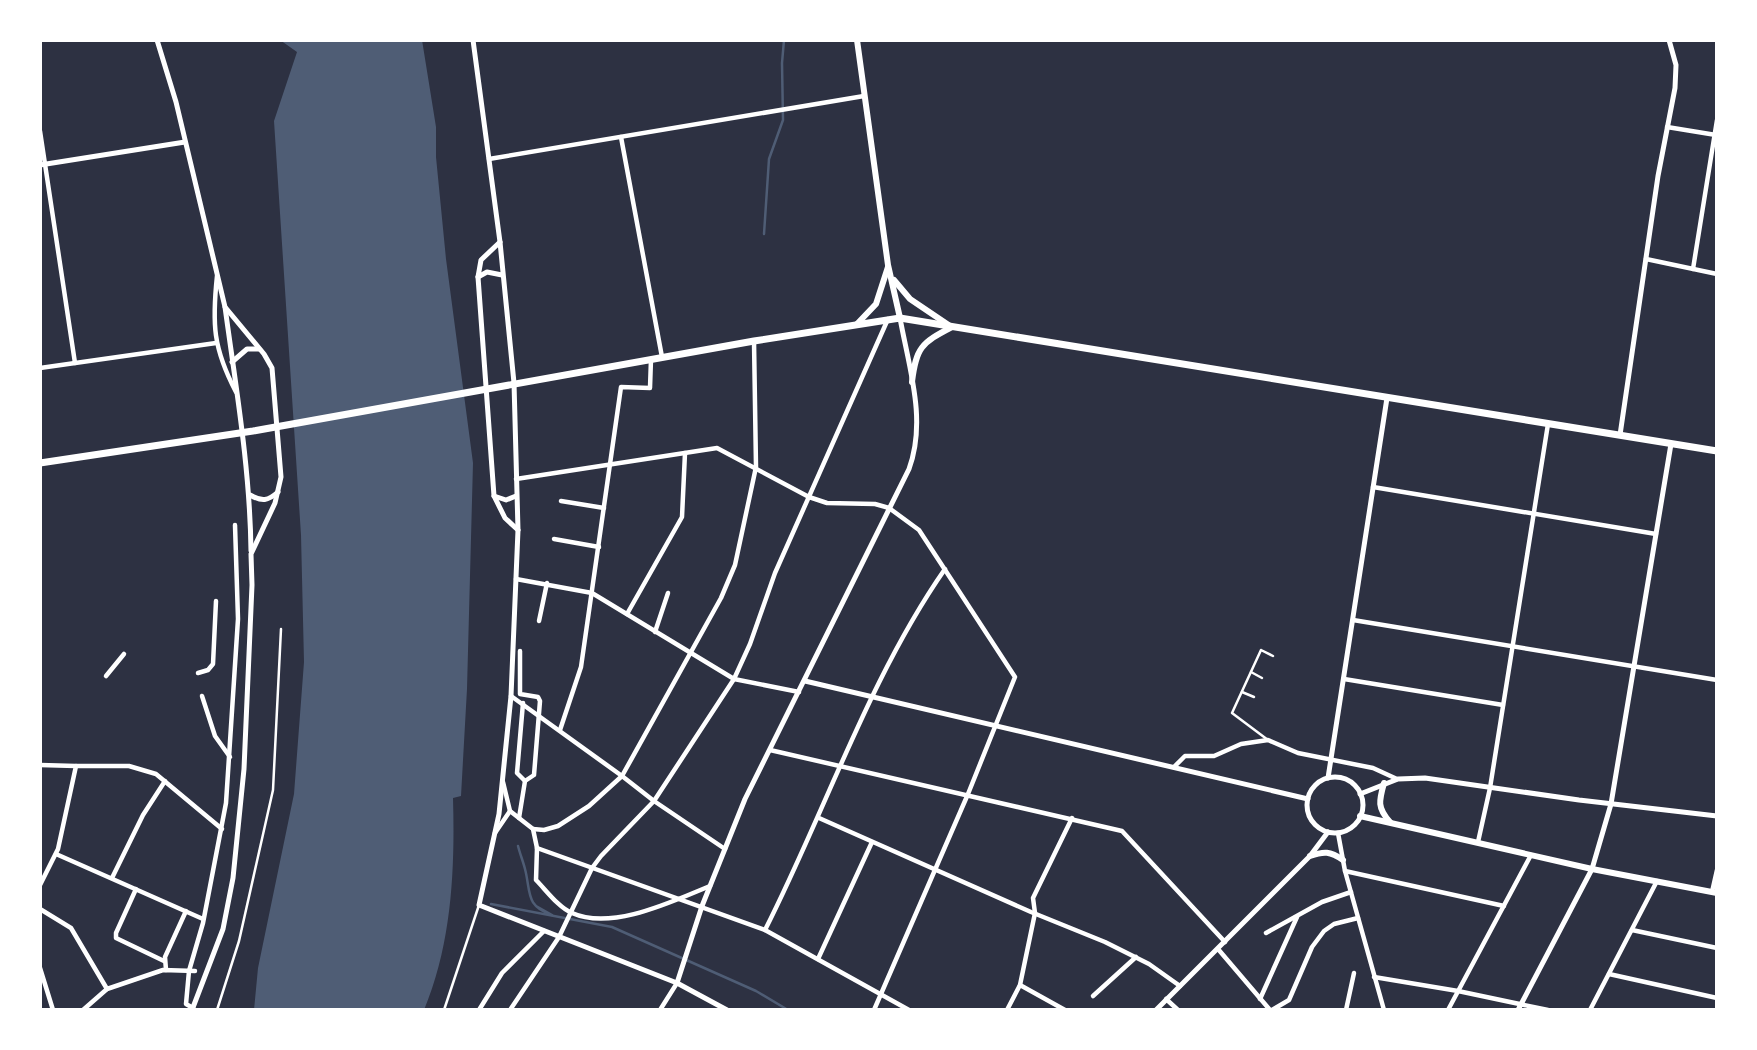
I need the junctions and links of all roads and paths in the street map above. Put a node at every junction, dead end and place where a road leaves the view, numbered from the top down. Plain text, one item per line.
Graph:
1 (157, 40) edge
2 (473, 40) edge
3 (857, 40) edge
4 (1670, 40) edge
5 (864, 96) junction
6 (1717, 120) edge
7 (1667, 127) junction
8 (40, 131) edge
9 (1716, 135) edge
10 (621, 137) junction
11 (185, 142) junction
12 (489, 159) junction
13 (43, 165) edge
14 (500, 242) junction
15 (1646, 259) junction
16 (888, 265) junction
17 (1693, 269) junction
18 (217, 274) junction
19 (1717, 274) edge
20 (502, 275) junction
21 (891, 275) junction
22 (478, 277) junction
23 (225, 307) junction
24 (900, 318) junction
25 (888, 319) junction
26 (857, 324) junction
27 (952, 327) junction
28 (754, 341) junction
29 (216, 343) junction
30 (260, 348) junction
31 (662, 357) junction
32 (651, 359) junction
33 (232, 362) junction
34 (75, 363) junction
35 (40, 368) edge
36 (912, 382) junction
37 (514, 383) junction
38 (237, 393) junction
39 (1387, 398) junction
40 (1548, 424) junction
41 (242, 432) junction
42 (1620, 435) junction
43 (1671, 444) junction
44 (1717, 451) edge
45 (685, 453) junction
46 (40, 463) edge
47 (611, 464) junction
48 (756, 467) junction
49 (516, 479) junction
50 (1374, 486) junction
51 (278, 492) junction
52 (250, 495) junction
53 (494, 496) junction
54 (516, 496) junction
55 (809, 497) junction
56 (561, 501) dead end
57 (604, 508) junction
58 (889, 508) junction
59 (1534, 513) junction
60 (235, 526) dead end
61 (517, 530) junction
62 (1656, 534) junction
63 (554, 539) dead end
64 (598, 547) junction
65 (251, 554) junction
66 (945, 569) junction
67 (516, 579) junction
68 (547, 583) junction
69 (592, 593) junction
70 (668, 593) dead end
71 (216, 601) dead end
72 (627, 614) junction
73 (1353, 620) junction
74 (539, 621) dead end
75 (281, 629) dead end
76 (654, 632) junction
77 (1513, 646) junction
78 (520, 651) dead end
79 (124, 654) dead end
80 (690, 654) junction
81 (1273, 656) dead end
82 (1633, 666) junction
83 (198, 673) dead end
84 (1251, 673) junction
85 (106, 676) dead end
86 (1262, 678) dead end
87 (734, 679) junction
88 (1343, 679) junction
89 (1717, 680) edge
90 (805, 681) junction
91 (799, 692) junction
92 (1242, 692) junction
93 (202, 696) dead end
94 (511, 696) junction
95 (873, 696) junction
96 (1254, 697) dead end
97 (523, 704) junction
98 (1503, 705) junction
99 (539, 715) junction
100 (996, 725) junction
101 (560, 730) junction
102 (1268, 740) junction
103 (770, 750) junction
104 (230, 757) junction
105 (1331, 761) junction
106 (40, 765) edge
107 (76, 766) junction
108 (841, 767) junction
109 (1174, 767) junction
110 (622, 776) junction
111 (1328, 778) junction
112 (1398, 779) junction
113 (165, 781) junction
114 (502, 781) junction
115 (525, 781) junction
116 (1384, 783) junction
117 (1490, 788) junction
118 (968, 794) junction
119 (1360, 794) junction
120 (1308, 799) junction
121 (654, 802) junction
122 (1611, 804) junction
123 (510, 811) junction
124 (1717, 816) edge
125 (1360, 817) junction
126 (519, 818) junction
127 (819, 818) junction
128 (1072, 818) junction
129 (1391, 823) junction
130 (222, 829) junction
131 (533, 829) junction
132 (1328, 832) junction
133 (1338, 832) junction
134 (494, 835) junction
135 (873, 842) junction
136 (1478, 842) junction
137 (537, 848) junction
138 (725, 849) junction
139 (56, 854) junction
140 (1532, 854) junction
141 (1310, 856) junction
142 (1343, 860) junction
143 (592, 868) junction
144 (935, 869) junction
145 (1592, 869) junction
146 (1717, 870) edge
147 (1345, 871) junction
148 (112, 878) junction
149 (1657, 881) junction
150 (40, 885) edge
151 (710, 886) junction
152 (136, 889) junction
153 (1351, 892) junction
154 (1715, 893) edge
155 (681, 898) junction
156 (479, 905) junction
157 (702, 906) junction
158 (1504, 906) junction
159 (40, 909) edge
160 (186, 911) junction
161 (570, 913) junction
162 (1035, 913) junction
163 (1297, 916) junction
164 (1358, 918) junction
165 (204, 919) junction
166 (544, 930) junction
167 (765, 930) junction
168 (1632, 930) junction
169 (1266, 933) dead end
170 (559, 937) junction
171 (1226, 942) junction
172 (1218, 948) junction
173 (1717, 948) edge
174 (1136, 957) junction
175 (818, 959) junction
176 (164, 961) junction
177 (40, 968) edge
178 (166, 970) junction
179 (192, 971) junction
180 (1354, 973) dead end
181 (1609, 974) junction
182 (1374, 977) junction
183 (677, 983) junction
184 (1020, 985) junction
185 (1180, 986) junction
186 (107, 989) junction
187 (1458, 991) junction
188 (881, 994) junction
189 (1093, 996) dead end
190 (1717, 998) edge
191 (1166, 999) junction
192 (1260, 999) junction
193 (1519, 1007) edge
194 (192, 1009) edge
195 (52, 1010) edge
196 (83, 1010) edge
197 (217, 1010) edge
198 (443, 1010) edge
199 (479, 1010) edge
200 (510, 1010) edge
201 (660, 1010) edge
202 (727, 1010) edge
203 (874, 1010) edge
204 (909, 1010) edge
205 (1007, 1010) edge
206 (1065, 1010) edge
207 (1156, 1010) edge
208 (1178, 1010) edge
209 (1271, 1010) edge
210 (1346, 1010) edge
211 (1384, 1010) edge
212 (1448, 1010) edge
213 (1548, 1010) edge
214 (1590, 1010) edge

1 - 11 street
2 - 12 street
3 - 5 main road
4 - 7 street
5 - 10 street
5 - 16 main road
6 - 9 street
7 - 9 street
7 - 15 street
8 - 13 street
9 - 17 street
10 - 12 street
10 - 31 street
11 - 13 street
11 - 18 street
12 - 14 street
13 - 34 street
14 - 20 street
14 - 22 street
15 - 17 street
15 - 42 street
16 - 21 main road
16 - 26 main road
17 - 19 street
18 - 23 street
18 - 29 street
20 - 22 street
20 - 37 street
21 - 24 main road
21 - 27 main road
22 - 53 street
23 - 30 street
23 - 33 street
24 - 25 main road
24 - 27 main road
24 - 36 street
25 - 26 main road
25 - 55 street
26 - 28 main road
27 - 36 main road
27 - 39 main road
28 - 31 main road
28 - 48 street
29 - 34 street
29 - 38 street
30 - 33 street
30 - 51 street
31 - 32 main road
32 - 37 main road
32 - 47 street
33 - 38 street
34 - 35 street
36 - 58 street
37 - 41 main road
37 - 49 street
38 - 41 street
39 - 40 main road
39 - 50 street
40 - 42 main road
40 - 59 street
41 - 46 main road
41 - 52 street
42 - 43 main road
43 - 44 main road
43 - 62 street
45 - 47 street
45 - 48 street
45 - 72 street
47 - 49 street
47 - 57 street
48 - 55 street
48 - 80 street
49 - 54 street
50 - 59 street
50 - 73 street
51 - 52 street
51 - 65 street
52 - 65 street
53 - 54 street
53 - 61 street
54 - 61 street
55 - 58 street
55 - 87 street
56 - 57 street
57 - 64 street
58 - 66 street
58 - 90 street
59 - 62 street
59 - 77 street
60 - 104 street
61 - 67 street
62 - 82 street
63 - 64 street
64 - 69 street
65 - 194 street
66 - 95 street
66 - 100 street
67 - 68 street
67 - 94 street
68 - 69 street
68 - 74 street
69 - 72 street
69 - 101 street
70 - 76 street
71 - 83 street
72 - 76 street
73 - 77 street
73 - 88 street
75 - 197 lane
76 - 80 street
77 - 82 street
77 - 98 street
78 - 99 street
79 - 85 street
80 - 87 street
80 - 110 street
81 - 84 lane
82 - 89 street
82 - 122 street
84 - 86 lane
84 - 92 lane
87 - 91 street
87 - 121 street
88 - 98 street
88 - 105 street
90 - 91 street
90 - 95 street
91 - 103 street
92 - 96 lane
92 - 102 lane
93 - 104 street
94 - 97 street
94 - 114 street
95 - 100 street
95 - 108 street
97 - 99 street
97 - 115 street
98 - 117 street
99 - 101 street
99 - 115 street
100 - 109 street
100 - 118 street
101 - 110 street
102 - 105 street
102 - 109 street
103 - 108 street
103 - 138 street
104 - 130 street
105 - 111 street
105 - 112 street
106 - 107 street
107 - 113 street
107 - 139 street
108 - 118 street
108 - 127 street
109 - 120 street
110 - 121 street
110 - 131 street
111 - 119 street
111 - 120 street
112 - 116 street
112 - 117 street
113 - 130 street
113 - 148 street
114 - 123 street
114 - 134 street
115 - 126 street
116 - 119 street
116 - 129 main road
117 - 122 street
117 - 136 street
118 - 128 street
118 - 144 street
119 - 125 street
120 - 132 street
121 - 138 street
121 - 143 street
122 - 124 street
122 - 145 street
123 - 126 street
123 - 134 street
125 - 129 main road
125 - 133 street
126 - 131 street
127 - 135 street
127 - 167 street
128 - 162 street
128 - 171 street
129 - 136 main road
130 - 165 street
131 - 137 street
132 - 133 street
132 - 141 street
133 - 142 street
134 - 156 street
135 - 144 street
135 - 175 street
136 - 140 main road
137 - 143 street
137 - 161 street
138 - 151 street
139 - 148 street
139 - 150 street
140 - 145 main road
140 - 158 street
141 - 142 main road
141 - 171 street
142 - 147 street
143 - 155 street
143 - 161 street
144 - 162 street
144 - 188 street
145 - 149 main road
145 - 193 street
146 - 154 street
147 - 153 street
147 - 158 street
148 - 152 street
149 - 154 main road
149 - 168 street
151 - 155 street
151 - 157 street
152 - 160 street
152 - 176 street
153 - 163 street
153 - 164 street
155 - 157 street
155 - 161 street
156 - 166 street
156 - 198 lane
157 - 167 street
157 - 183 street
158 - 187 street
159 - 186 street
160 - 165 street
160 - 176 street
161 - 170 street
162 - 174 street
162 - 184 street
163 - 169 street
163 - 192 street
164 - 182 street
164 - 209 street
165 - 179 street
166 - 170 street
166 - 199 street
167 - 175 street
168 - 173 street
168 - 181 street
170 - 183 street
170 - 200 street
171 - 172 street
172 - 185 street
172 - 192 street
174 - 185 street
174 - 189 street
175 - 188 street
176 - 178 street
177 - 195 street
178 - 179 street
178 - 186 street
179 - 194 street
180 - 210 street
181 - 190 street
181 - 214 street
182 - 187 street
182 - 211 street
183 - 201 street
183 - 202 street
184 - 205 street
184 - 206 street
185 - 191 street
186 - 196 street
187 - 193 street
187 - 212 street
188 - 203 street
188 - 204 street
191 - 207 street
191 - 208 street
192 - 209 street
193 - 213 street

